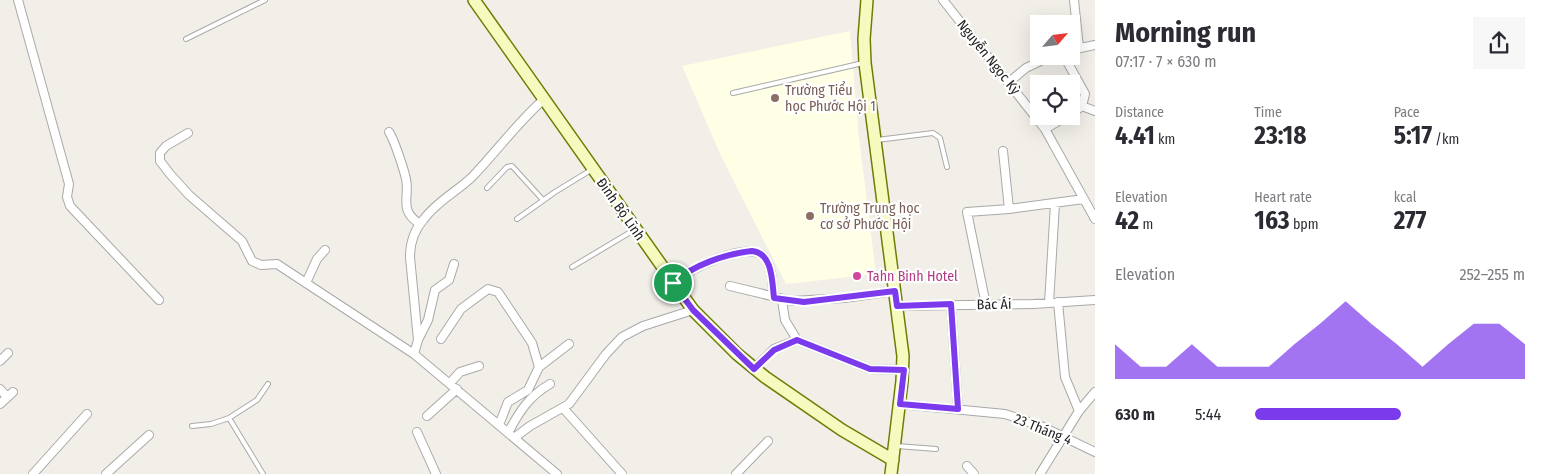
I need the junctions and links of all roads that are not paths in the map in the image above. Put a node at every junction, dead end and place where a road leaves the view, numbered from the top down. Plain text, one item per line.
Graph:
1 (18, 0) edge
2 (265, 0) edge
3 (474, 0) edge
4 (867, 0) edge
5 (943, 0) edge
6 (1074, 0) edge
7 (1074, 15) edge
8 (186, 39) dead end
9 (1095, 45) edge
10 (1080, 48) edge
11 (865, 63) junction
12 (1032, 65) edge
13 (1009, 82) junction
14 (1080, 84) edge
15 (734, 93) dead end
16 (543, 100) junction
17 (1082, 106) joint
18 (1095, 110) edge
19 (1052, 125) edge
20 (1045, 129) junction
21 (389, 132) dead end
22 (188, 134) dead end
23 (874, 141) junction
24 (1003, 151) dead end
25 (947, 167) dead end
26 (593, 169) junction
27 (487, 188) dead end
28 (1084, 199) junction
29 (542, 200) junction
30 (1055, 204) junction
31 (1009, 209) junction
32 (517, 219) dead end
33 (1095, 219) edge
34 (420, 224) junction
35 (636, 229) junction
36 (325, 250) dead end
37 (454, 264) dead end
38 (572, 267) dead end
39 (306, 283) junction
40 (673, 283) junction
41 (730, 286) dead end
42 (895, 291) junction
43 (1094, 298) edge
44 (778, 299) junction
45 (158, 300) dead end
46 (1058, 302) junction
47 (1049, 303) junction
48 (951, 304) junction
49 (986, 305) junction
50 (897, 306) junction
51 (693, 310) junction
52 (441, 339) dead end
53 (418, 340) junction
54 (797, 340) junction
55 (569, 344) dead end
56 (8, 353) dead end
57 (414, 354) junction
58 (0, 361) edge
59 (479, 366) dead end
60 (539, 367) junction
61 (754, 369) junction
62 (904, 370) junction
63 (450, 383) junction
64 (268, 384) dead end
65 (550, 384) dead end
66 (0, 388) edge
67 (457, 389) junction
68 (1095, 392) edge
69 (0, 404) edge
70 (900, 404) junction
71 (564, 409) junction
72 (958, 409) junction
73 (1079, 411) junction
74 (87, 414) dead end
75 (427, 416) dead end
76 (229, 418) junction
77 (499, 425) junction
78 (192, 426) dead end
79 (416, 432) dead end
80 (149, 435) dead end
81 (511, 436) junction
82 (1064, 436) junction
83 (768, 442) dead end
84 (895, 446) junction
85 (936, 449) dead end
86 (1095, 452) edge
87 (893, 460) junction
88 (967, 466) dead end
89 (33, 474) edge
90 (106, 474) edge
91 (262, 474) edge
92 (436, 474) edge
93 (558, 474) edge
94 (622, 474) edge
95 (736, 474) edge
96 (891, 474) edge
97 (974, 474) edge
98 (1040, 474) edge

1 - 45 street
2 - 8 lane
3 - 16 street, Đinh Bộ Lĩnh
4 - 11 street
5 - 13 street, Nguyễn Ngọc Kỳ
6 - 7 street
9 - 10 street
11 - 15 lane
11 - 23 street
12 - 13 street
13 - 20 street, Nguyễn Ngọc Kỳ
14 - 17 street
16 - 26 street, Đinh Bộ Lĩnh
16 - 34 street
17 - 18 street
19 - 20 street
20 - 28 street, Nguyễn Ngọc Kỳ
21 - 34 street
22 - 39 street
23 - 25 lane
23 - 42 street
24 - 31 street
26 - 29 lane
26 - 35 street, Đinh Bộ Lĩnh
27 - 29 lane
28 - 30 street
28 - 33 street, Nguyễn Ngọc Kỳ
29 - 32 lane
30 - 31 street
30 - 47 street
31 - 49 street
34 - 53 street
35 - 38 lane
35 - 40 street, Đinh Bộ Lĩnh
36 - 39 street
37 - 53 street
39 - 57 street
40 - 44 street
40 - 51 street, Đinh Bộ Lĩnh
41 - 44 street
42 - 44 street
42 - 50 street
43 - 46 street, Bác Ái
44 - 54 street
46 - 47 street, Bác Ái
46 - 73 street
47 - 49 street, Bác Ái
48 - 49 street, Bác Ái
48 - 50 street, Bác Ái
48 - 72 street
50 - 62 street
51 - 61 street, Đinh Bộ Lĩnh
51 - 71 street
52 - 60 street
53 - 57 street
54 - 61 street
54 - 62 street
55 - 60 street
56 - 58 street
57 - 63 street
59 - 63 street
60 - 77 street
61 - 87 street, Đinh Bộ Lĩnh
62 - 70 street
63 - 67 street
64 - 76 lane
65 - 81 street
66 - 69 street
67 - 75 street
67 - 77 street
68 - 73 street
70 - 72 street, 23 Tháng 4
70 - 84 street
71 - 81 street
71 - 94 street
72 - 82 street, 23 Tháng 4
73 - 82 street
74 - 89 street
76 - 78 lane
76 - 91 lane
77 - 81 street
79 - 92 street
80 - 90 street
81 - 93 street
82 - 86 street, 23 Tháng 4
82 - 98 street
83 - 95 street
84 - 85 lane
84 - 87 street
87 - 96 street
88 - 97 street

